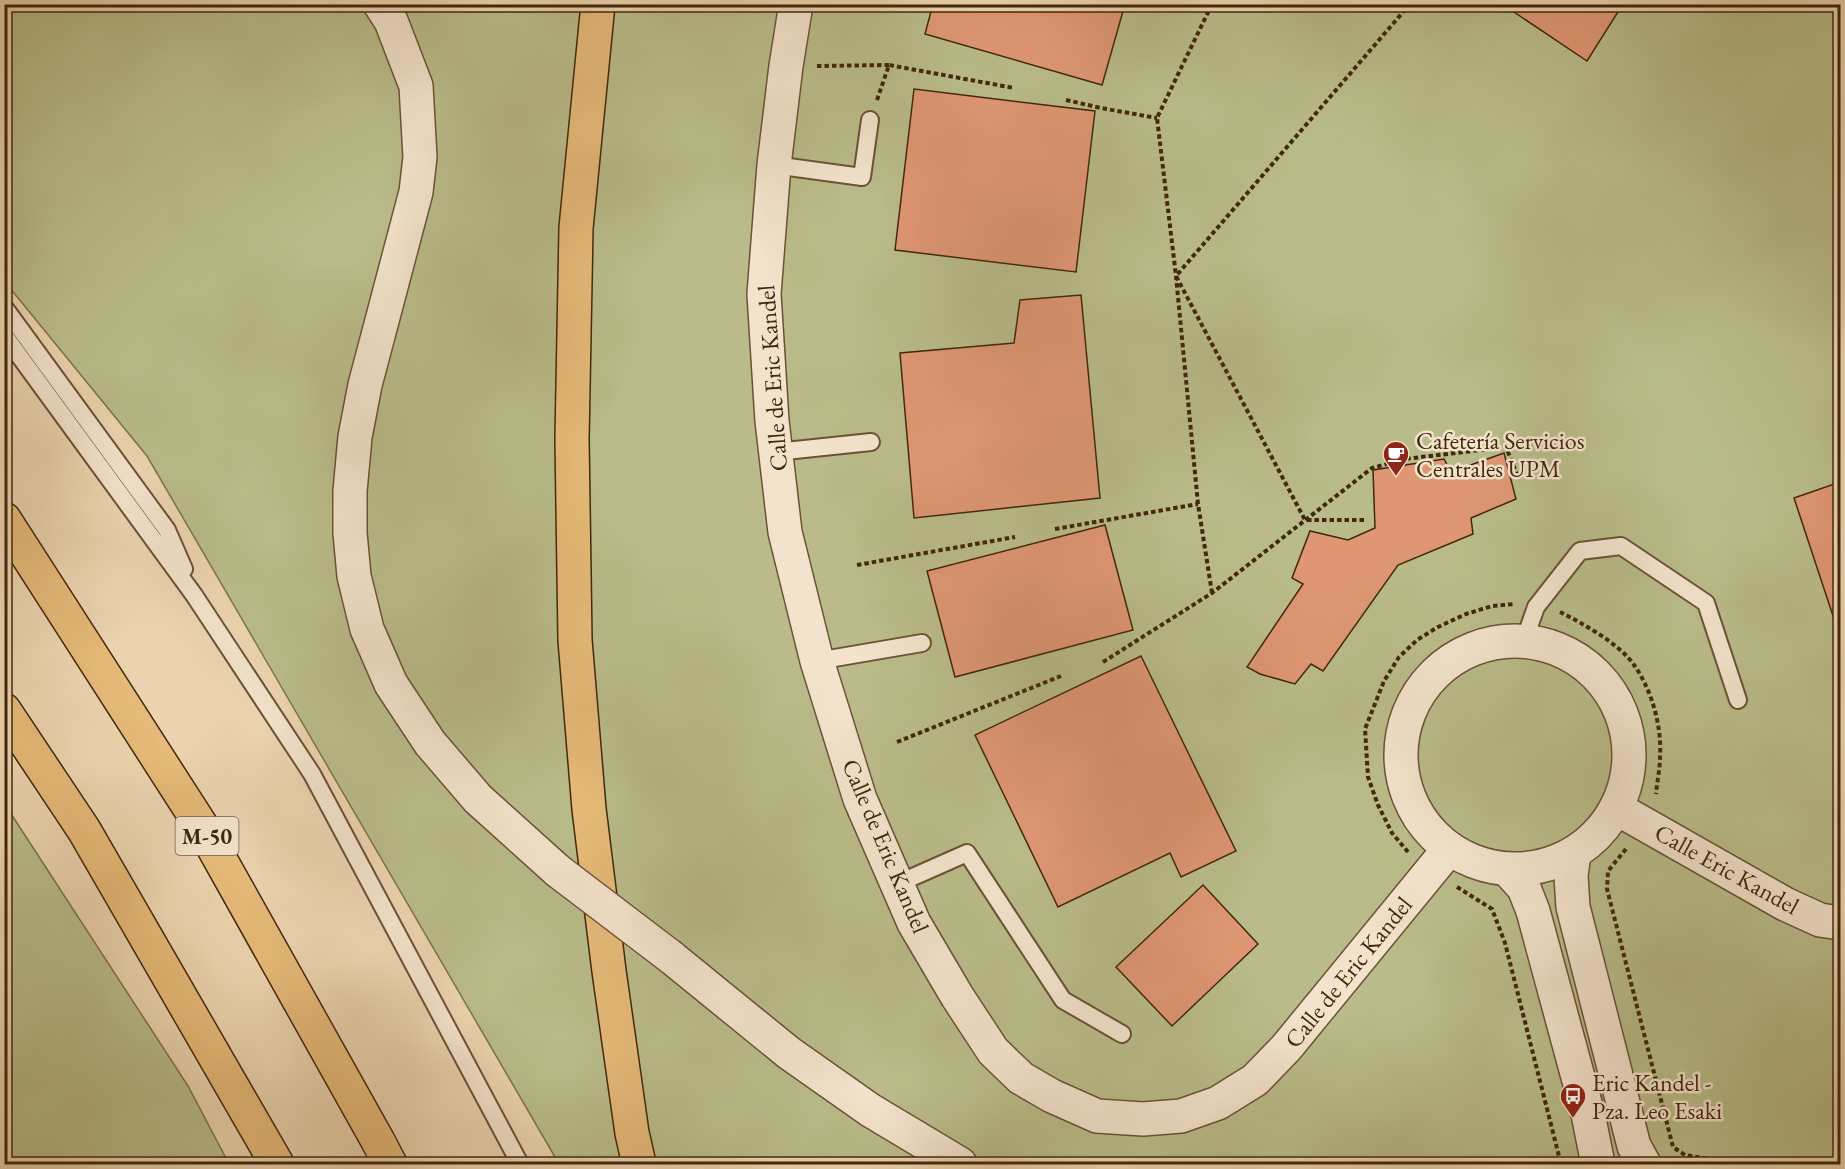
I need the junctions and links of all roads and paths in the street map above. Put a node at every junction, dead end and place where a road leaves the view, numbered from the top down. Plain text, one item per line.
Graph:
1 (380, 4) edge
2 (598, 4) edge
3 (796, 4) edge
4 (1205, 4) edge
5 (1212, 4) edge
6 (1410, 4) edge
7 (1209, 10) junction
8 (889, 65) junction
9 (786, 66) junction
10 (1014, 88) dead end
11 (1066, 99) dead end
12 (1157, 118) junction
13 (870, 120) joint
14 (774, 165) junction
15 (1176, 276) junction
16 (4, 307) edge
17 (4, 335) edge
18 (872, 442) dead end
19 (776, 452) junction
20 (1405, 459) junction
21 (1404, 466) dead end
22 (1518, 477) dead end
23 (1198, 504) junction
24 (4, 519) edge
25 (1305, 520) junction
26 (1364, 520) dead end
27 (1055, 529) dead end
28 (1015, 537) dead end
29 (857, 565) dead end
30 (1212, 593) junction
31 (194, 595) junction
32 (1536, 607) junction
33 (1524, 641) junction
34 (922, 643) dead end
35 (817, 661) junction
36 (1103, 662) dead end
37 (1061, 676) dead end
38 (1738, 700) dead end
39 (4, 710) edge
40 (897, 742) dead end
41 (1656, 796) dead end
42 (1616, 808) junction
43 (1627, 848) dead end
44 (1575, 853) junction
45 (1440, 860) junction
46 (1507, 869) junction
47 (897, 884) junction
48 (1840, 923) edge
49 (1122, 1034) dead end
50 (277, 1164) edge
51 (390, 1164) edge
52 (520, 1164) edge
53 (639, 1164) edge
54 (960, 1164) edge
55 (1561, 1164) edge
56 (1598, 1164) edge
57 (1644, 1164) edge
58 (1740, 1164) edge

1 - 54 street, bridge
2 - 53 highway
3 - 9 street, Calle de Eric Kandel
4 - 7 path
5 - 7 path
6 - 15 path
7 - 12 path
8 - 9 path
8 - 10 path
8 - 13 path
9 - 14 street, Calle de Eric Kandel
11 - 12 path
12 - 15 path
13 - 14 lane
14 - 19 street, Calle de Eric Kandel
15 - 23 path
15 - 25 path
16 - 31 lane
17 - 31 lane
18 - 19 lane
19 - 35 street, Calle de Eric Kandel
20 - 21 path
20 - 22 path
20 - 25 path
23 - 27 path
23 - 30 path
24 - 51 highway, M-50
25 - 26 path
25 - 30 path
28 - 29 path
30 - 36 path
31 - 52 lane
32 - 33 lane
32 - 38 lane
32 - 41 path
32 - 45 path
33 - 42 street
33 - 45 street
34 - 35 lane
35 - 47 street, Calle de Eric Kandel
37 - 40 path
39 - 50 highway
42 - 44 street
42 - 48 street, Calle Eric Kandel
43 - 58 path
44 - 46 street
44 - 57 street
45 - 46 street
45 - 47 street, Calle de Eric Kandel
45 - 55 path
46 - 56 street
47 - 49 lane

